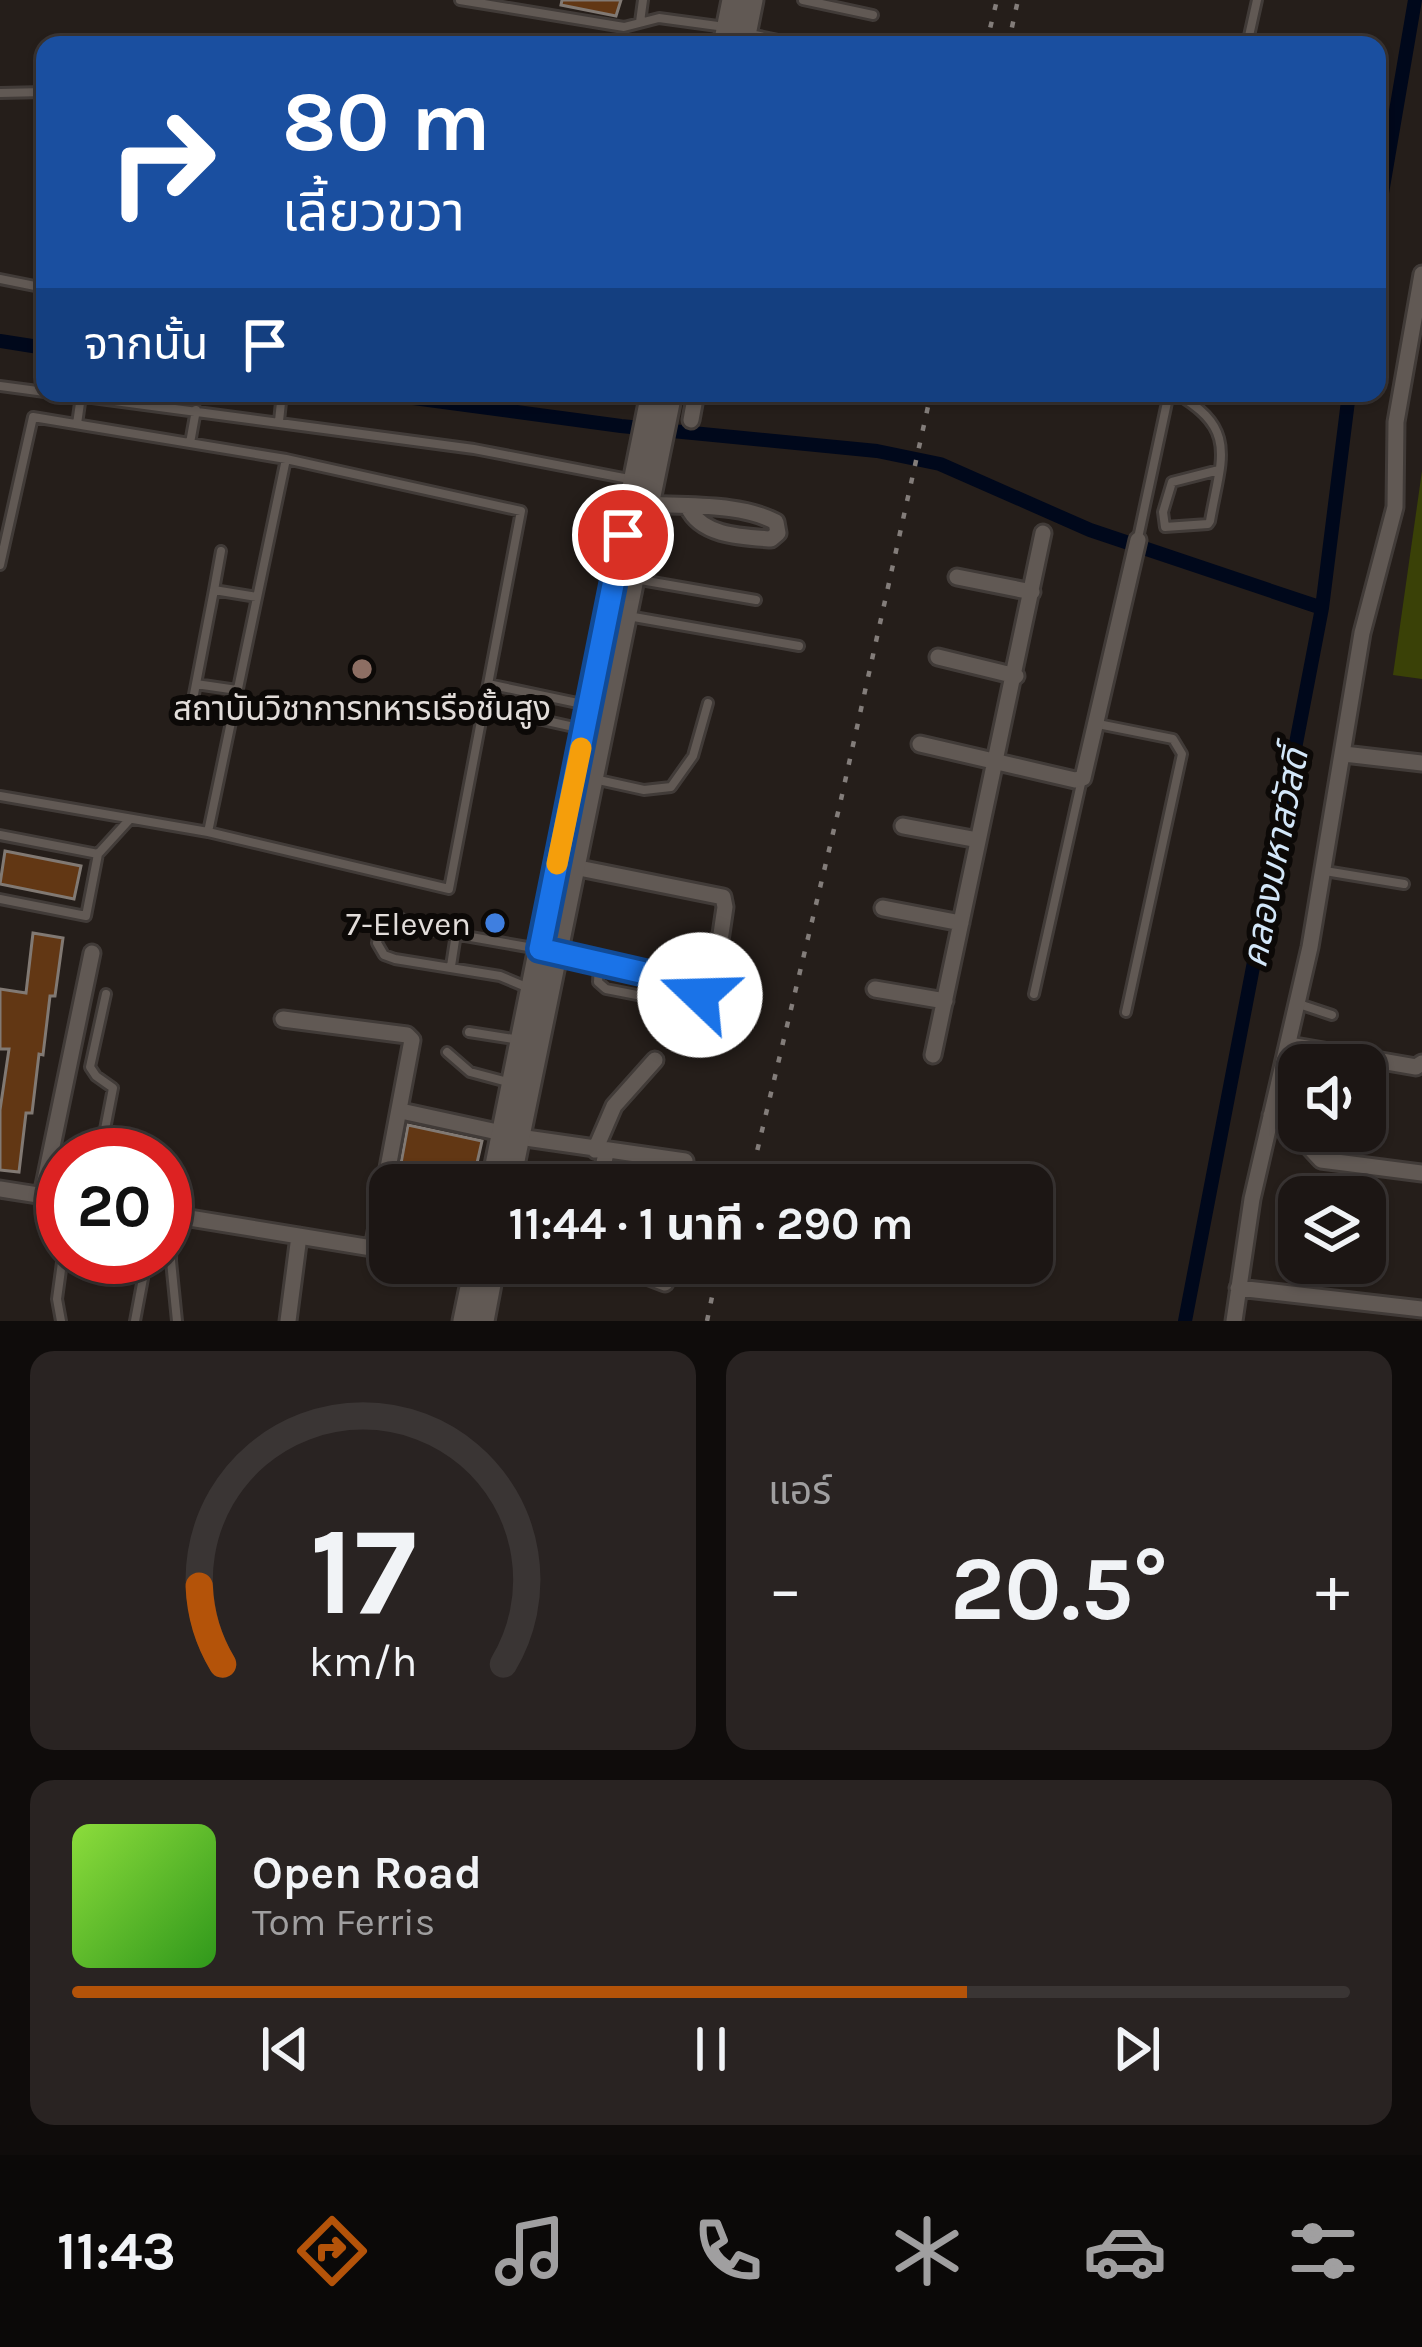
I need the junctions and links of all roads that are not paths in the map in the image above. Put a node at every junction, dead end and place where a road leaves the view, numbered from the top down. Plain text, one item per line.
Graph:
1 (460, 0) edge
2 (643, 0) edge
3 (733, 0) edge
4 (752, 0) edge
5 (803, 0) edge
6 (1257, 0) edge
7 (873, 15) dead end
8 (640, 23) junction
9 (729, 36) edge
10 (735, 36) edge
11 (736, 36) edge
12 (1249, 36) edge
13 (36, 92) edge
14 (0, 93) edge
15 (1422, 274) edge
16 (0, 279) edge
17 (36, 286) edge
18 (0, 386) edge
19 (36, 391) edge
20 (80, 402) edge
21 (130, 402) edge
22 (281, 402) edge
23 (660, 402) edge
24 (694, 402) edge
25 (1170, 402) edge
26 (1189, 402) edge
27 (196, 410) junction
28 (279, 418) junction
29 (691, 421) dead end
30 (77, 424) junction
31 (190, 443) junction
32 (650, 450) junction
33 (286, 459) junction
34 (1219, 470) junction
35 (634, 480) junction
36 (649, 504) junction
37 (688, 506) junction
38 (1043, 533) dead end
39 (1138, 540) joint
40 (2, 547) edge
41 (221, 551) dead end
42 (0, 565) edge
43 (957, 577) dead end
44 (633, 579) junction
45 (214, 590) junction
46 (1032, 592) junction
47 (257, 597) junction
48 (756, 600) dead end
49 (626, 615) junction
50 (799, 646) dead end
51 (938, 657) dead end
52 (1016, 676) junction
53 (196, 684) junction
54 (488, 684) junction
55 (238, 691) junction
56 (708, 703) dead end
57 (590, 705) junction
58 (484, 707) junction
59 (190, 715) dead end
60 (1096, 724) junction
61 (584, 730) junction
62 (920, 744) dead end
63 (1344, 754) junction
64 (998, 761) junction
65 (1422, 763) edge
66 (1083, 778) junction
67 (592, 779) junction
68 (0, 796) edge
69 (130, 818) junction
70 (903, 826) dead end
71 (208, 832) junction
72 (0, 835) edge
73 (979, 840) junction
74 (98, 854) junction
75 (574, 867) junction
76 (1323, 871) junction
77 (1403, 884) dead end
78 (0, 899) edge
79 (883, 908) dead end
80 (961, 923) junction
81 (456, 934) junction
82 (548, 951) junction
83 (92, 953) dead end
84 (718, 954) dead end
85 (599, 965) junction
86 (451, 966) junction
87 (875, 989) dead end
88 (532, 990) junction
89 (106, 994) dead end
90 (1034, 994) dead end
91 (945, 1001) junction
92 (1299, 1004) junction
93 (1126, 1012) dead end
94 (1332, 1015) dead end
95 (284, 1019) dead end
96 (469, 1032) dead end
97 (521, 1040) junction
98 (1289, 1044) edge
99 (447, 1052) dead end
100 (933, 1055) dead end
101 (655, 1060) dead end
102 (1386, 1062) edge
103 (1422, 1063) edge
104 (512, 1083) junction
105 (1278, 1088) edge
106 (400, 1111) junction
107 (1271, 1114) junction
108 (1278, 1116) edge
109 (55, 1128) edge
110 (105, 1128) edge
111 (510, 1135) junction
112 (600, 1151) junction
113 (1314, 1152) edge
114 (685, 1161) dead end
115 (393, 1164) edge
116 (500, 1164) edge
117 (509, 1164) edge
118 (600, 1164) edge
119 (1422, 1173) edge
120 (0, 1189) edge
121 (36, 1195) edge
122 (192, 1226) edge
123 (299, 1236) junction
124 (369, 1248) edge
125 (59, 1284) edge
126 (142, 1284) edge
127 (173, 1284) edge
128 (470, 1284) edge
129 (490, 1284) edge
130 (1238, 1288) junction
131 (1422, 1309) edge
132 (61, 1321) edge
133 (135, 1321) edge
134 (177, 1321) edge
135 (288, 1321) edge
136 (464, 1321) edge
137 (483, 1321) edge
138 (1234, 1321) edge

1 - 8 lane
2 - 8 lane
3 - 10 main road
4 - 11 main road
5 - 7 lane
6 - 12 lane
8 - 9 lane
13 - 14 lane
15 - 63 street
16 - 17 lane
18 - 19 lane
20 - 30 lane
21 - 27 lane
22 - 28 lane
23 - 32 main road
24 - 29 street
25 - 39 lane
26 - 34 lane
27 - 28 lane
27 - 31 lane
28 - 35 lane
30 - 31 lane
30 - 40 lane
31 - 33 lane
32 - 35 main road
32 - 36 main road
33 - 47 lane
33 - 54 lane
34 - 34 lane
35 - 57 main road
36 - 37 street
36 - 44 main road
37 - 37 street
38 - 46 street
39 - 60 street
40 - 42 lane
41 - 45 lane
43 - 46 street
44 - 48 lane
44 - 49 main road
45 - 47 lane
45 - 53 lane
46 - 52 street
47 - 55 lane
49 - 50 lane
49 - 67 main road
51 - 52 street
52 - 64 street
53 - 55 lane
53 - 59 lane
54 - 57 lane
54 - 58 lane
55 - 71 lane
56 - 67 lane
57 - 61 main road
58 - 61 lane
58 - 71 lane
60 - 66 street
60 - 93 lane
61 - 82 main road
62 - 64 street
63 - 65 street
63 - 76 street
64 - 66 street
64 - 73 street
66 - 90 lane
67 - 75 main road
68 - 69 lane
69 - 71 lane
69 - 74 lane
70 - 73 street
72 - 74 lane
73 - 80 street
74 - 78 lane
75 - 82 main road
75 - 84 street
76 - 77 lane
76 - 92 street
79 - 80 street
80 - 91 street
81 - 82 lane
81 - 86 lane
81 - 86 lane
82 - 85 lane
82 - 88 main road
82 - 111 main road
83 - 109 street
85 - 85 lane
86 - 88 lane
87 - 91 street
88 - 97 main road
89 - 110 lane
91 - 100 street
92 - 94 lane
92 - 98 street
95 - 106 street
96 - 97 lane
97 - 104 main road
99 - 104 lane
101 - 112 street
102 - 103 street
104 - 111 main road
105 - 107 street
106 - 111 street
106 - 115 street
107 - 108 street
107 - 130 street
111 - 112 street
111 - 116 main road
111 - 117 main road
112 - 114 street
112 - 118 street
113 - 119 street
120 - 121 street
122 - 123 street
123 - 124 street
123 - 135 street
125 - 132 lane
126 - 133 lane
127 - 134 lane
128 - 136 main road
129 - 137 main road
130 - 131 street
130 - 138 street

